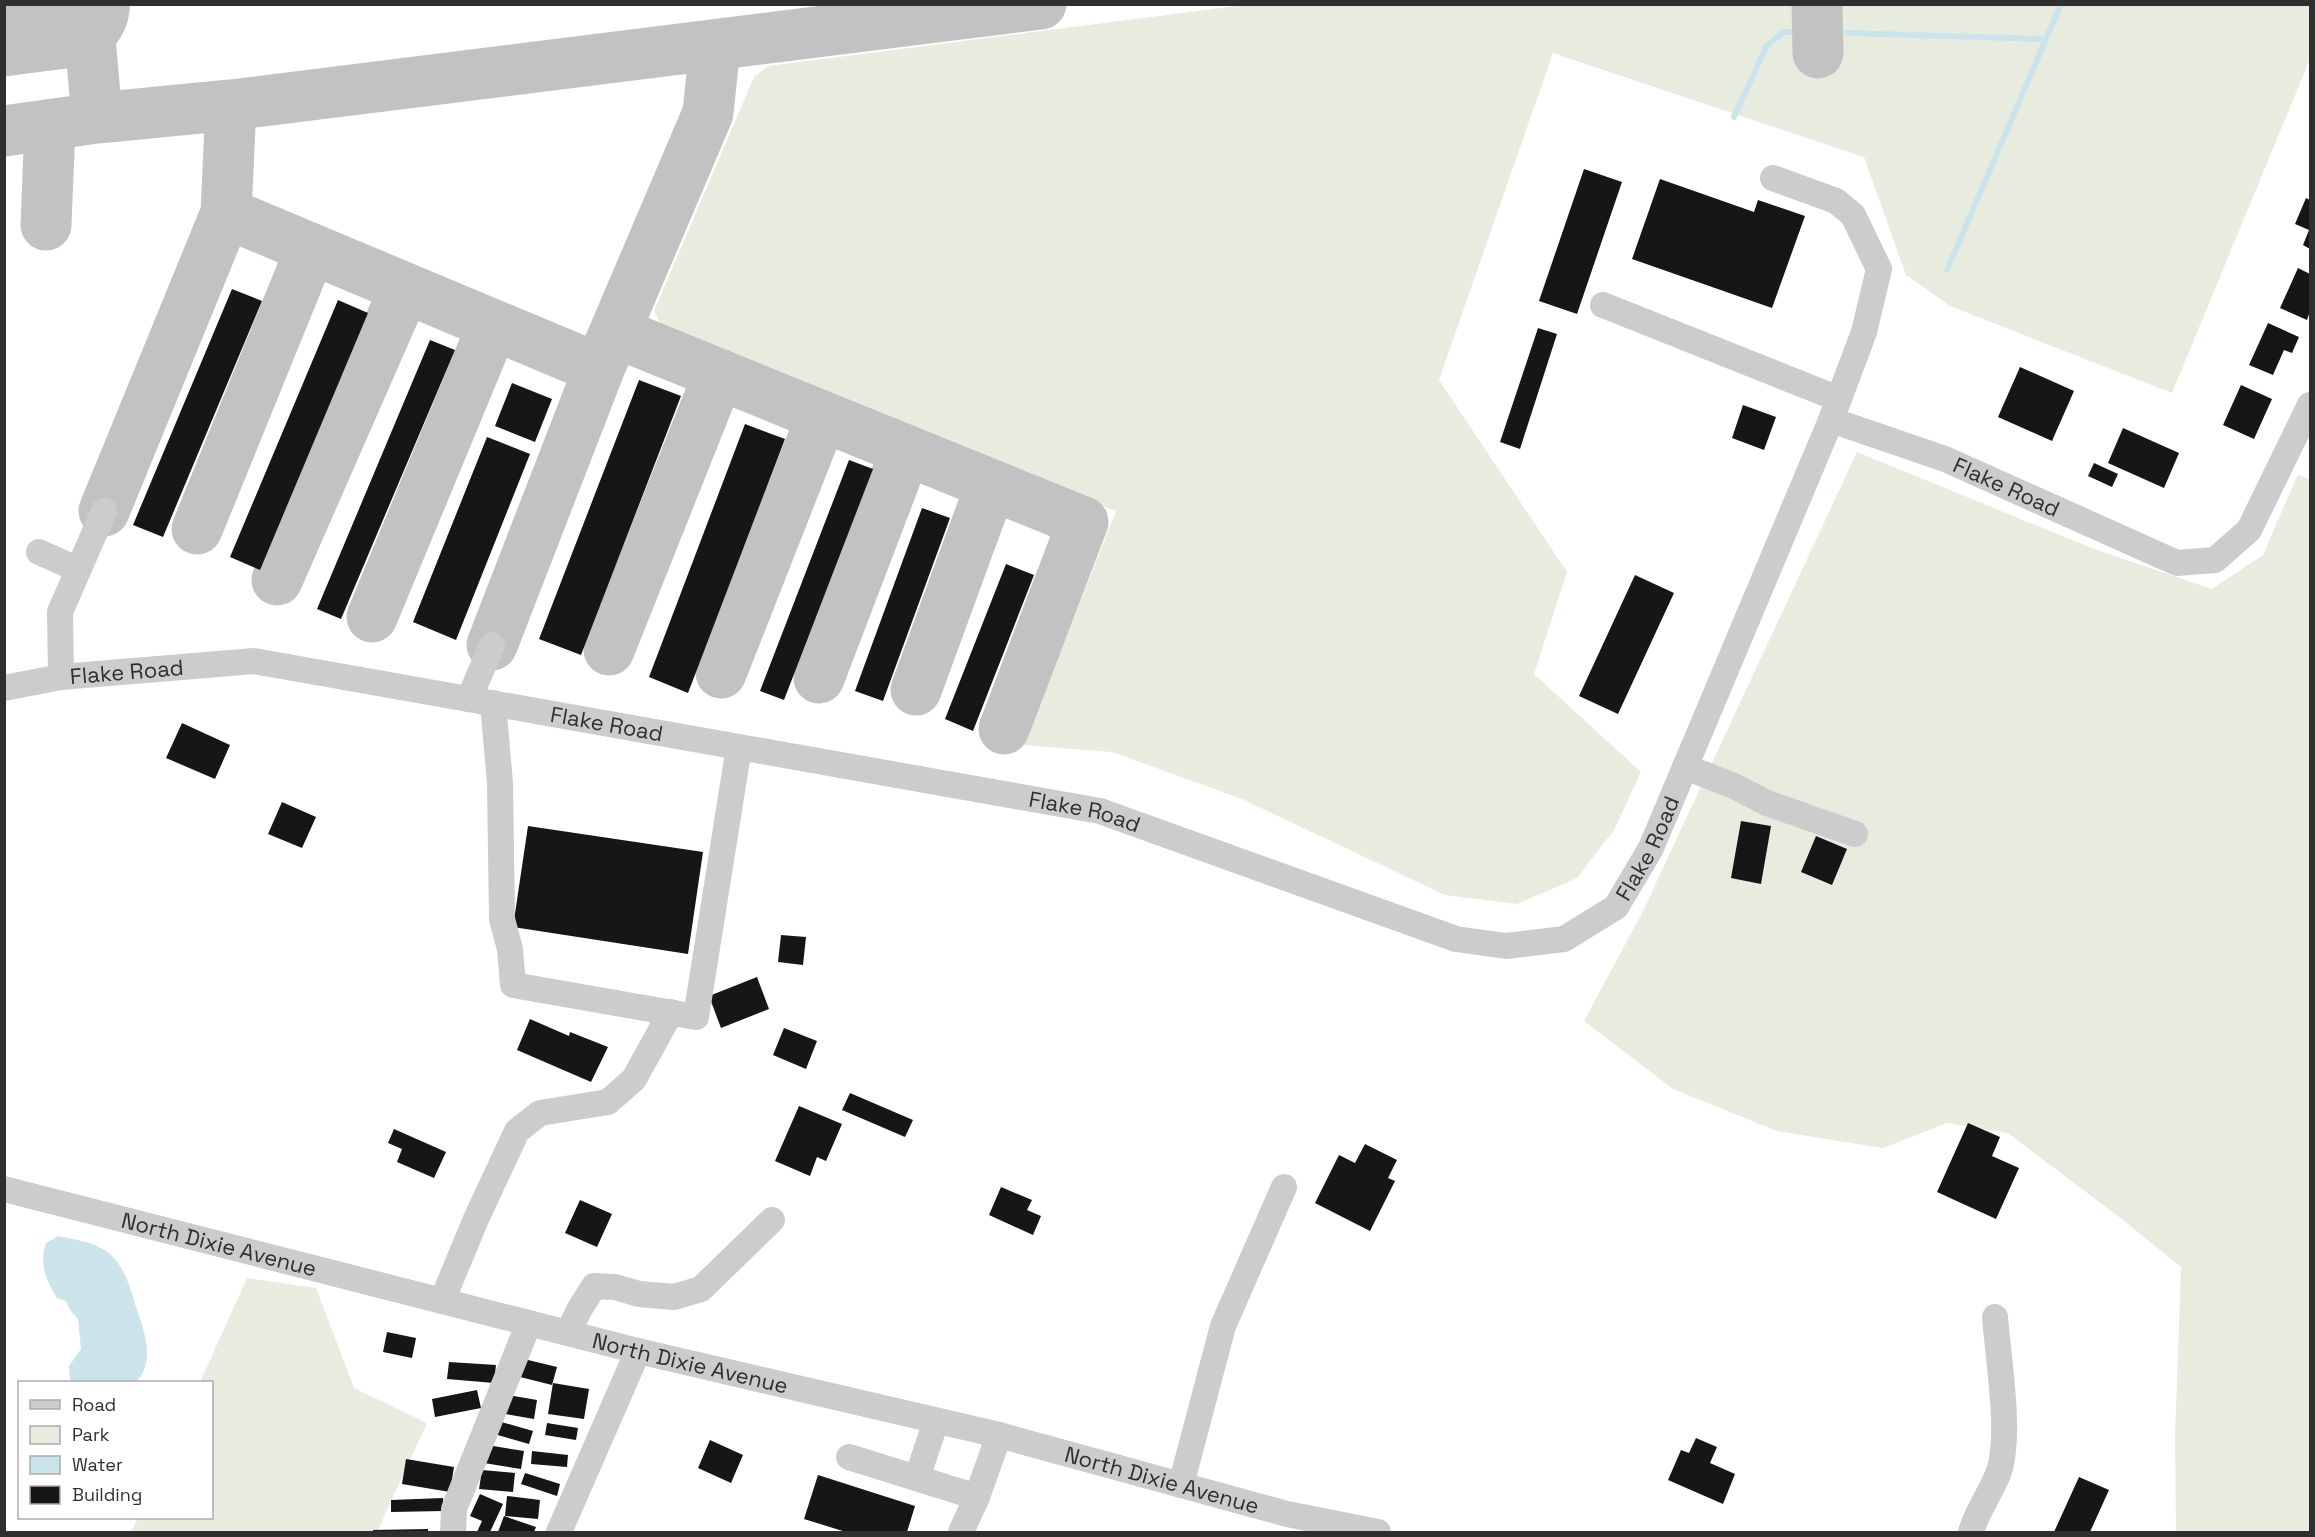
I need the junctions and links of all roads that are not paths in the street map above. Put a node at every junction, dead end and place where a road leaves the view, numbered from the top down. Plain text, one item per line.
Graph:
1 (1773, 178) dead end
2 (1603, 305) dead end
3 (2310, 405) edge
4 (1835, 410) junction
5 (104, 511) dead end
6 (39, 552) dead end
7 (77, 569) junction
8 (492, 645) dead end
9 (61, 677) junction
10 (4, 688) edge
11 (481, 701) junction
12 (739, 747) junction
13 (1685, 767) junction
14 (1855, 834) dead end
15 (671, 1012) junction
16 (1284, 1187) dead end
17 (4, 1189) edge
18 (772, 1221) dead end
19 (442, 1301) junction
20 (1995, 1317) dead end
21 (528, 1323) junction
22 (568, 1333) junction
23 (638, 1351) junction
24 (936, 1421) junction
25 (999, 1435) junction
26 (849, 1457) dead end
27 (917, 1478) junction
28 (1181, 1485) junction
29 (977, 1497) junction
30 (1283, 1523) edge
31 (453, 1533) edge
32 (559, 1533) edge
33 (961, 1533) edge
34 (1378, 1533) edge
35 (1971, 1533) edge

1 - 4 street, Flake Road
2 - 4 street
3 - 4 street, Flake Road
4 - 13 street, Flake Road
5 - 7 street
6 - 7 street
7 - 9 street
8 - 11 street
9 - 10 street, Flake Road
9 - 11 street, Flake Road
11 - 12 street, Flake Road
11 - 15 street
12 - 13 street, Flake Road
12 - 15 street
13 - 14 street
15 - 19 street
16 - 28 street
17 - 19 street, North Dixie Avenue
18 - 22 street
19 - 21 street, North Dixie Avenue
20 - 35 street
21 - 22 street, North Dixie Avenue
21 - 31 street
22 - 23 street, North Dixie Avenue
23 - 24 street, North Dixie Avenue
23 - 32 street
24 - 25 street, North Dixie Avenue
24 - 27 street
25 - 28 street, North Dixie Avenue
25 - 29 street
26 - 27 street
27 - 29 street
28 - 30 street, North Dixie Avenue
29 - 33 street
30 - 34 street, North Dixie Avenue

